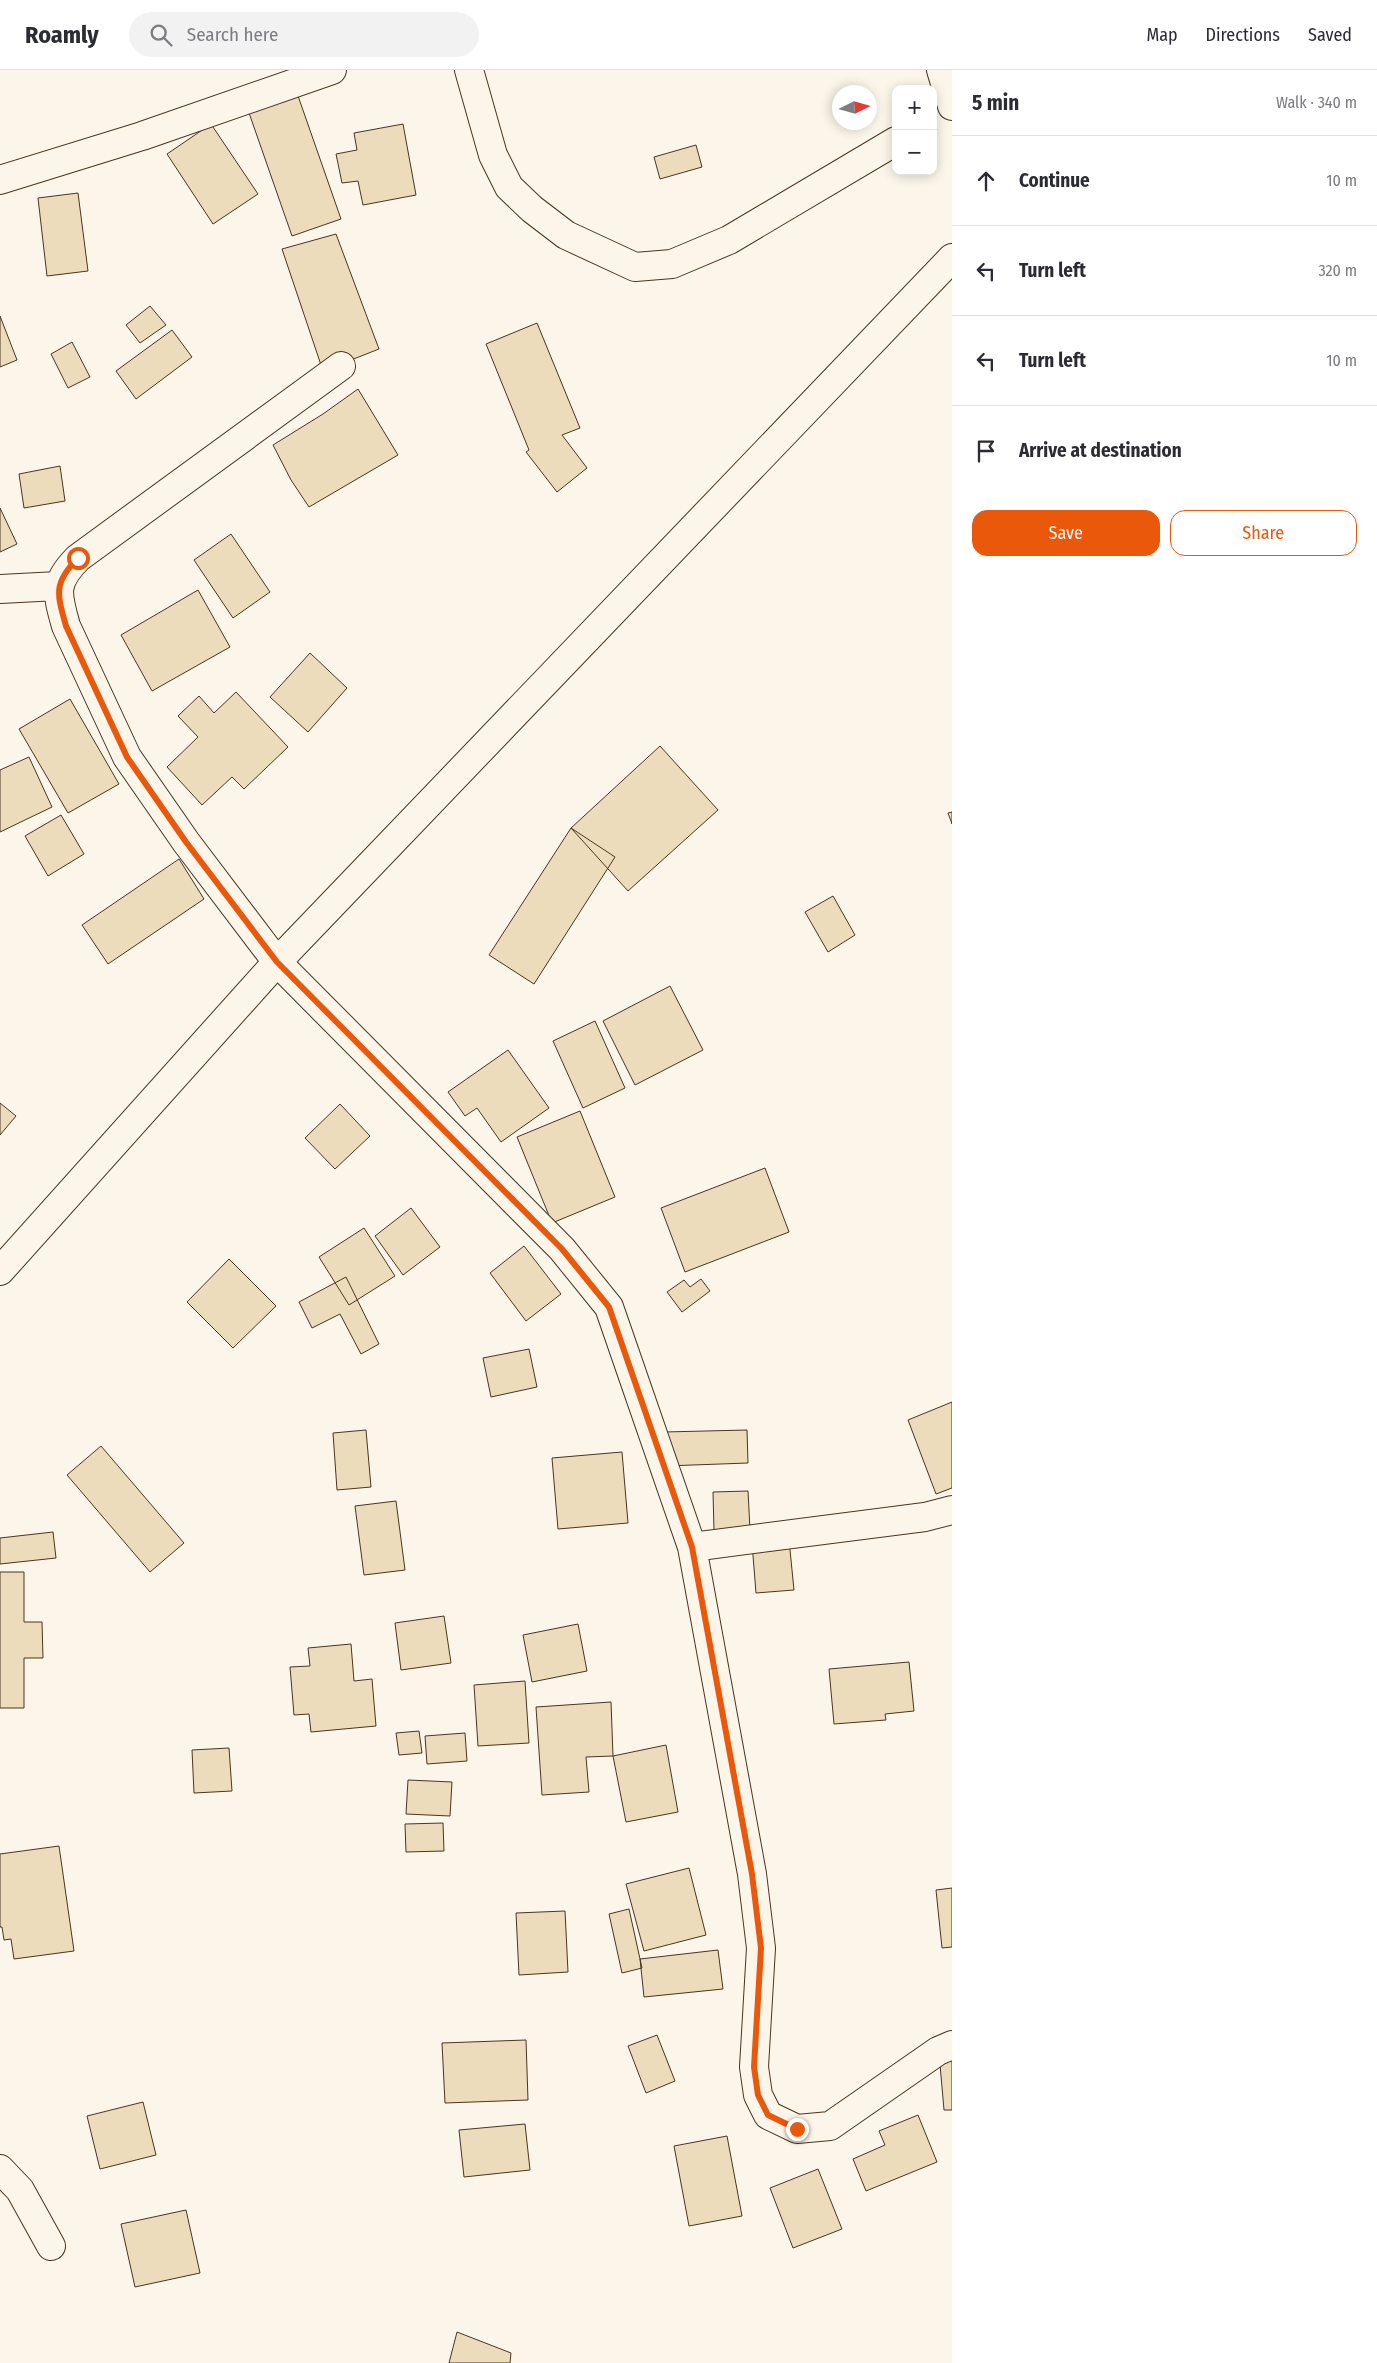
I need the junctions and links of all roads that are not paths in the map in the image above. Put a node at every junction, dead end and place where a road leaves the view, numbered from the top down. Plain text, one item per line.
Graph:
1 (332, 70) edge
2 (469, 70) edge
3 (941, 70) edge
4 (952, 106) edge
5 (937, 115) edge
6 (892, 143) edge
7 (0, 180) edge
8 (952, 258) edge
9 (341, 366) dead end
10 (58, 586) junction
11 (0, 589) edge
12 (277, 962) junction
13 (0, 1270) edge
14 (952, 1510) edge
15 (692, 1547) junction
16 (952, 2045) edge
17 (0, 2169) edge
18 (51, 2246) dead end

1 - 7 street
2 - 6 street
3 - 4 street
4 - 5 street
8 - 12 street
9 - 10 street
10 - 11 street
10 - 12 street
12 - 13 street
12 - 15 street
14 - 15 street
15 - 16 street
17 - 18 street

